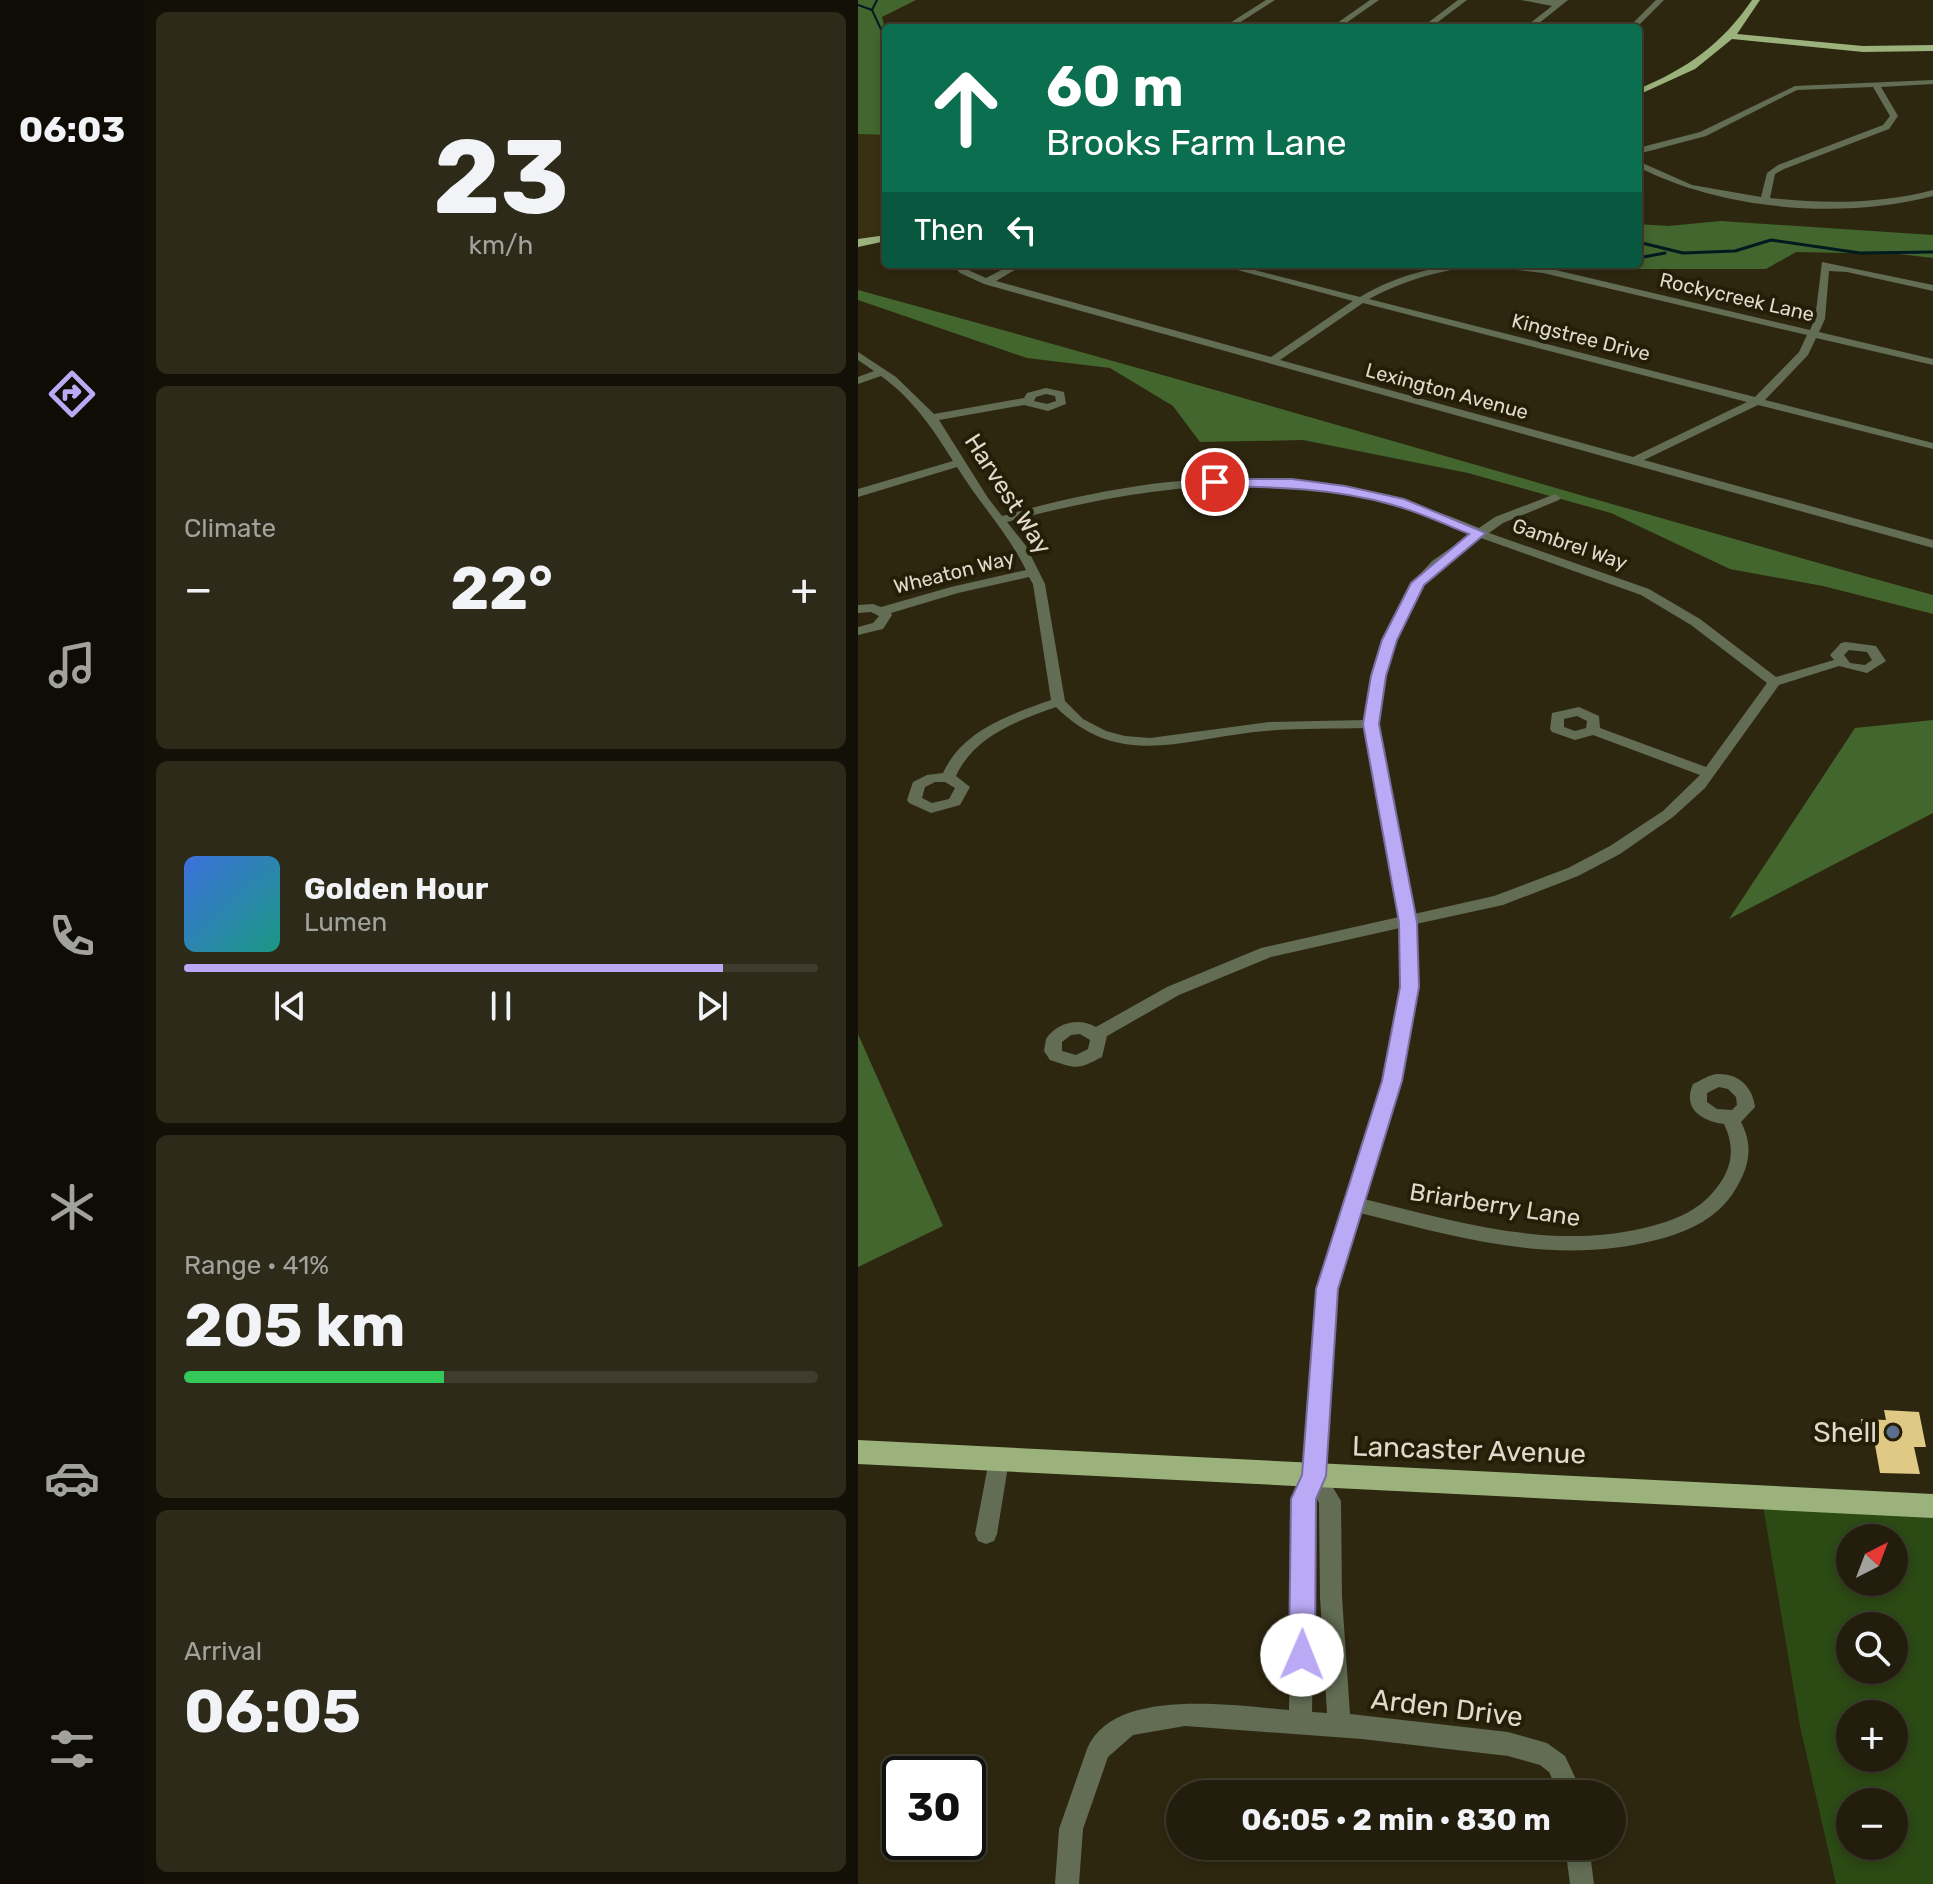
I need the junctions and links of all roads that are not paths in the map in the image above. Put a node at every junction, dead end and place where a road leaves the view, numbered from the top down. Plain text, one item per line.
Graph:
1 (1271, 0) edge
2 (1375, 0) edge
3 (1463, 0) edge
4 (1525, 0) edge
5 (1660, 0) edge
6 (1756, 0) edge
7 (1560, 2) edge
8 (1232, 24) edge
9 (1340, 24) edge
10 (1430, 24) edge
11 (1533, 24) edge
12 (1636, 24) edge
13 (1732, 36) junction
14 (1933, 48) edge
15 (1933, 82) edge
16 (1875, 83) junction
17 (1642, 90) edge
18 (1642, 150) edge
19 (1642, 166) edge
20 (1933, 193) edge
21 (1765, 199) junction
22 (882, 239) edge
23 (858, 243) edge
24 (960, 268) edge
25 (1013, 268) edge
26 (1236, 268) edge
27 (1464, 268) edge
28 (1530, 268) edge
29 (987, 282) junction
30 (1933, 288) edge
31 (1360, 299) junction
32 (1814, 334) junction
33 (858, 355) edge
34 (1272, 361) junction
35 (1933, 362) edge
36 (881, 372) junction
37 (858, 381) edge
38 (1027, 401) dead end
39 (1757, 401) junction
40 (932, 418) junction
41 (1933, 446) edge
42 (1634, 461) junction
43 (960, 463) junction
44 (858, 493) edge
45 (1555, 498) dead end
46 (1002, 520) junction
47 (1480, 533) junction
48 (1933, 544) edge
49 (1034, 572) junction
50 (858, 609) edge
51 (883, 611) junction
52 (858, 631) edge
53 (1840, 662) dead end
54 (1774, 682) junction
55 (1058, 702) junction
56 (1371, 724) junction
57 (1593, 730) dead end
58 (1708, 773) junction
59 (948, 777) dead end
60 (1408, 922) junction
61 (1097, 1034) dead end
62 (1730, 1118) dead end
63 (1354, 1204) junction
64 (858, 1452) edge
65 (999, 1460) junction
66 (1314, 1476) junction
67 (1933, 1506) edge
68 (986, 1534) dead end
69 (1300, 1723) junction
70 (1339, 1726) junction
71 (1564, 1780) edge
72 (1579, 1860) edge
73 (1067, 1884) edge
74 (1582, 1884) edge

1 - 8 street
2 - 9 street
3 - 10 street
4 - 7 street
5 - 12 street
6 - 13 main road
7 - 11 street
13 - 14 main road
13 - 17 main road
15 - 16 street
16 - 18 street
16 - 21 street
19 - 21 street
20 - 21 street
22 - 23 main road
24 - 29 street, Lexington Avenue
25 - 29 street
26 - 31 street, Kingstree Drive
27 - 31 street, Rockycreek Lane
28 - 32 street, Rockycreek Lane
29 - 34 street, Lexington Avenue
30 - 32 street
31 - 34 street, Rockycreek Lane
31 - 39 street, Kingstree Drive
32 - 35 street, Rockycreek Lane
32 - 39 street
33 - 36 street, Harvest Way
34 - 42 street, Lexington Avenue
36 - 37 street
36 - 40 street, Harvest Way
38 - 40 street
39 - 41 street, Kingstree Drive
39 - 42 street
40 - 43 street, Harvest Way
42 - 48 street, Lexington Avenue
43 - 44 street
43 - 46 street, Harvest Way
45 - 47 street
46 - 47 street, Gambrel Way
46 - 49 street, Harvest Way
47 - 54 street, Gambrel Way
47 - 56 street
49 - 51 street, Wheaton Way
49 - 55 street, Harvest Way
50 - 51 street, Wheaton Way
51 - 52 street, Wheaton Way
53 - 54 street
54 - 58 street
55 - 56 street
55 - 59 street
56 - 60 street
57 - 58 street
58 - 60 street
60 - 61 street
60 - 63 street
62 - 63 street, Briarberry Lane
63 - 66 street
64 - 65 main road, Lancaster Avenue
65 - 66 main road, Lancaster Avenue
65 - 68 street
66 - 67 main road, Lancaster Avenue
66 - 69 street
66 - 70 street
69 - 70 street, Arden Drive
69 - 73 street, Arden Drive
70 - 71 street, Arden Drive
72 - 74 street

